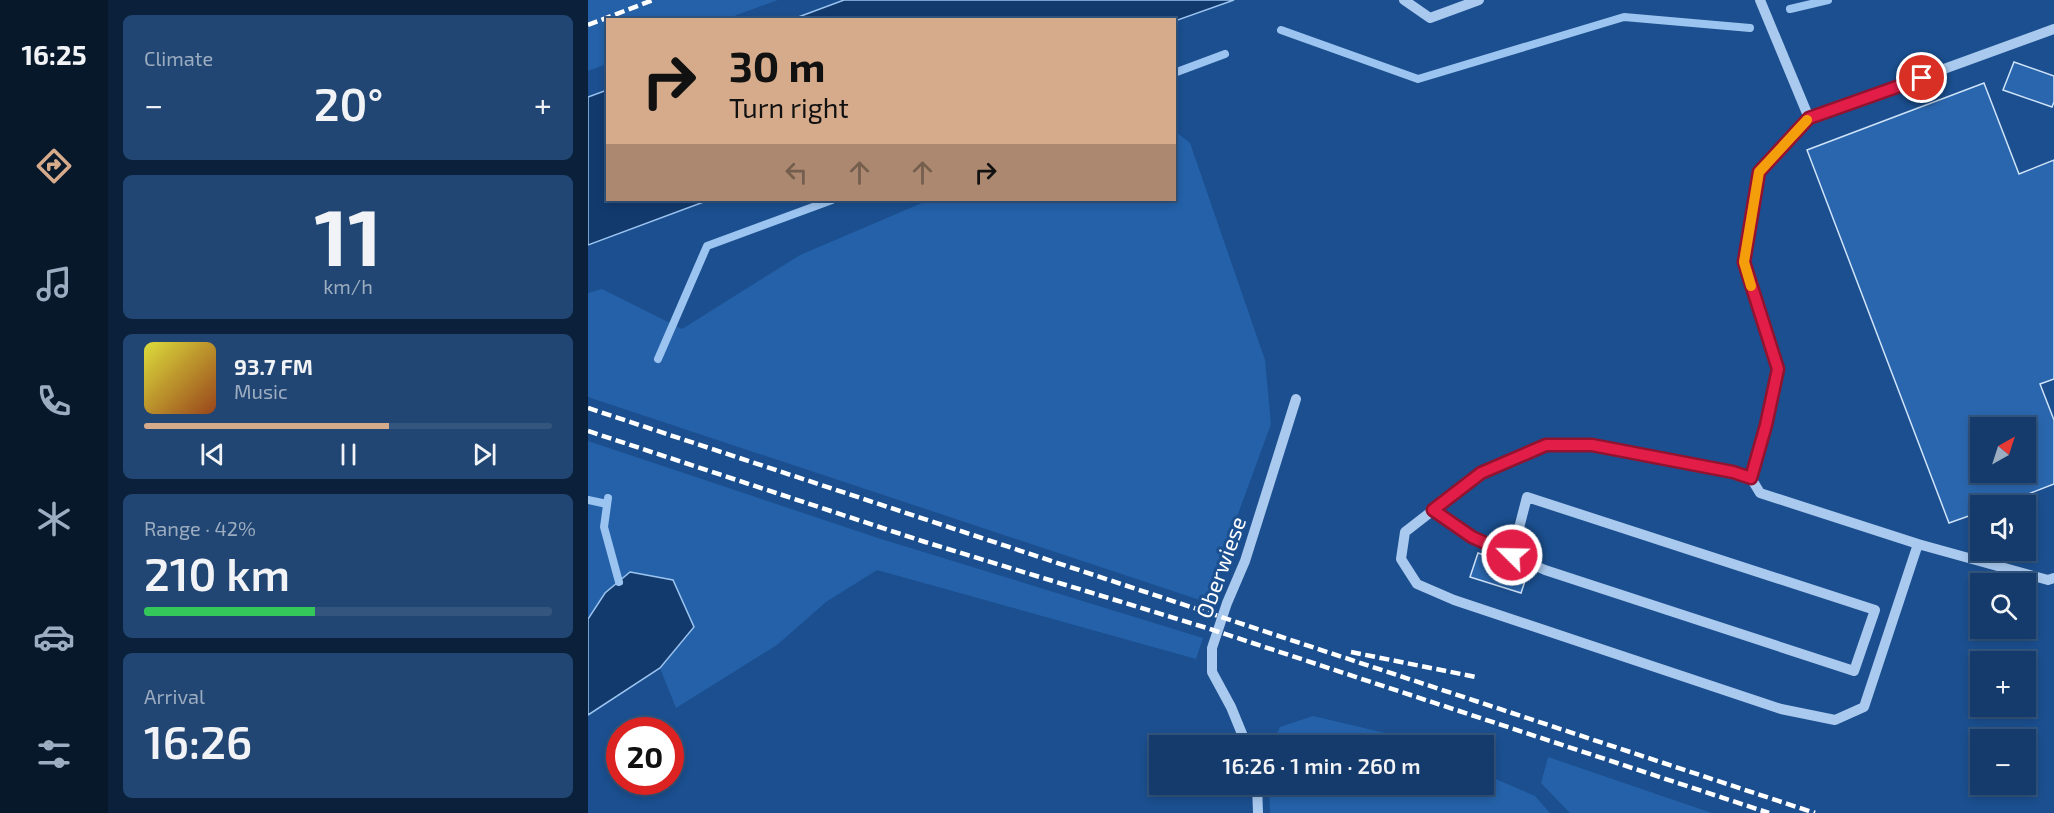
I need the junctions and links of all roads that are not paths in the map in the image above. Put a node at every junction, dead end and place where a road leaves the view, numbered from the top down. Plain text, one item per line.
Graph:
1 (1404, 0) edge
2 (1479, 0) edge
3 (1760, 0) edge
4 (2054, 29) edge
5 (1809, 118) junction
6 (1296, 399) dead end
7 (1751, 478) junction
8 (1433, 510) junction
9 (1918, 544) junction
10 (1512, 555) junction
11 (2054, 578) edge
12 (1242, 735) edge
13 (1257, 795) edge
14 (1258, 813) edge

1 - 2 lane
3 - 5 lane
4 - 5 lane
5 - 7 lane
6 - 12 lane, Oberwiese
7 - 8 lane
7 - 9 lane
8 - 9 lane
8 - 10 lane
9 - 11 lane
10 - 10 lane
13 - 14 lane

